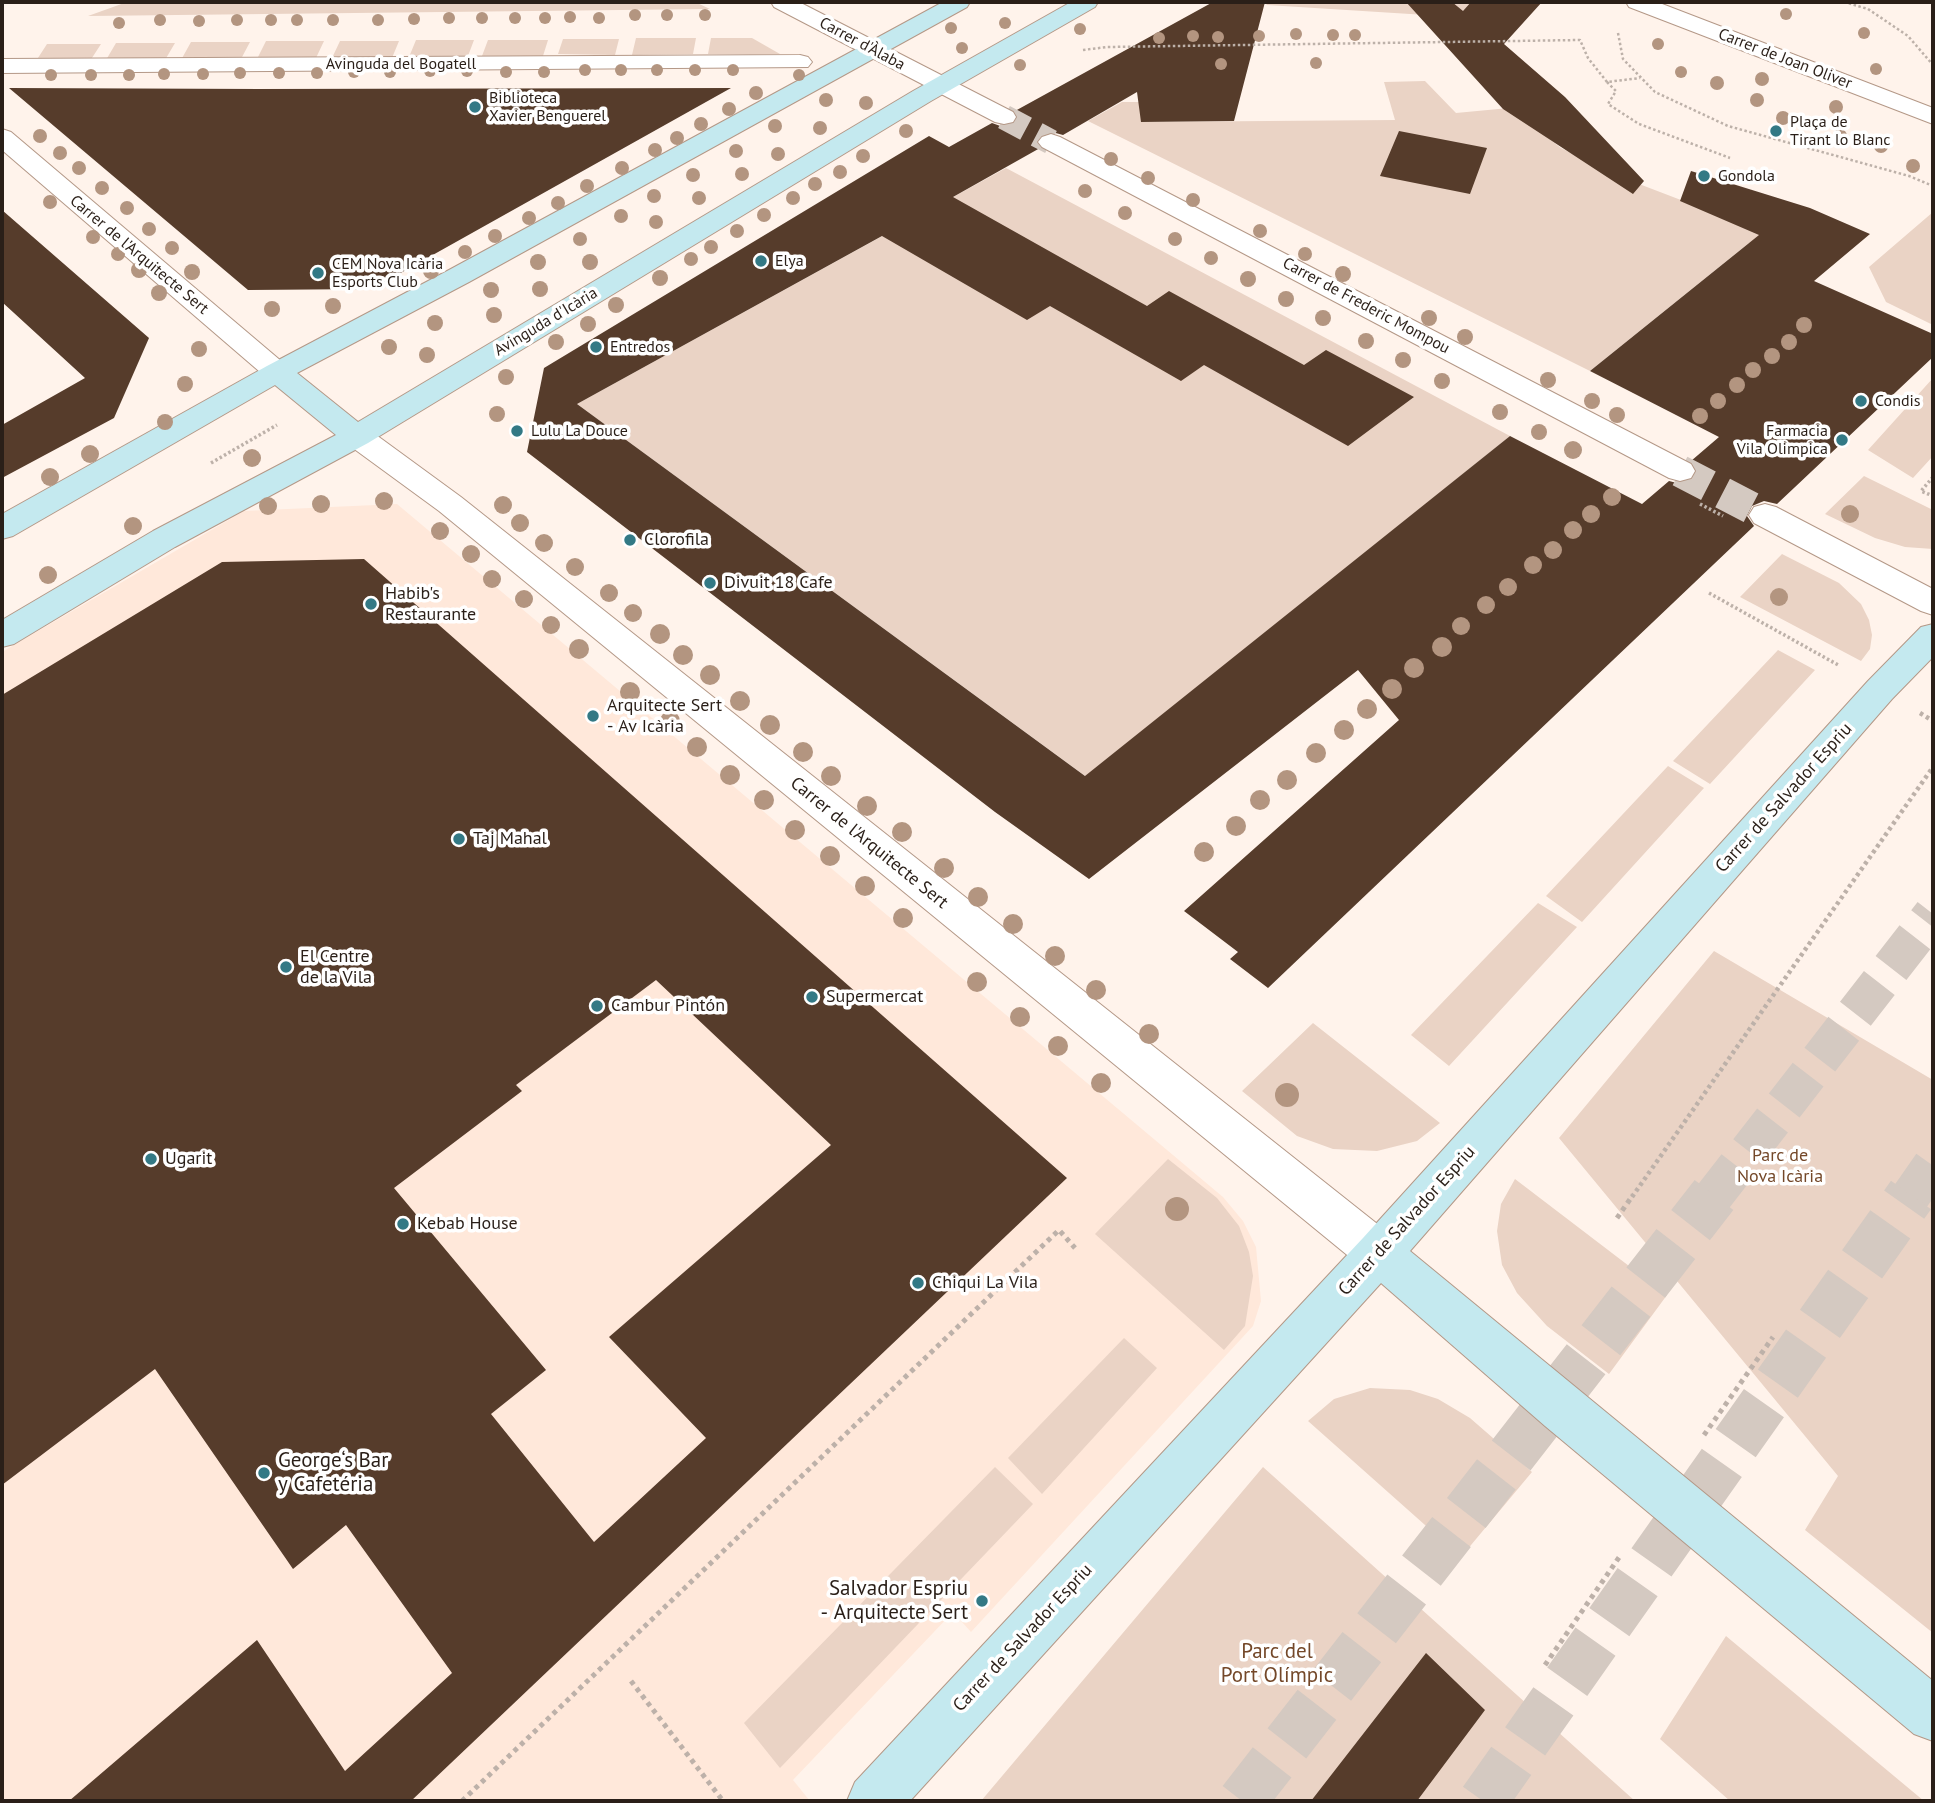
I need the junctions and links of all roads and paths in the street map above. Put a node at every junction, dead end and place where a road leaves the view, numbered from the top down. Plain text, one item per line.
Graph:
1 (782, 2) edge
2 (959, 2) edge
3 (1087, 2) edge
4 (1637, 2) edge
5 (1844, 2) edge
6 (1617, 31) dead end
7 (876, 49) junction
8 (1082, 50) dead end
9 (800, 62) dead end
10 (1933, 65) edge
11 (2, 66) edge
12 (1640, 78) junction
13 (1607, 82) junction
14 (943, 85) junction
15 (1004, 117) tunnel mouth
16 (1933, 117) edge
17 (2, 137) edge
18 (1051, 142) tunnel mouth
19 (1730, 158) dead end
20 (1933, 186) edge
21 (277, 372) junction
22 (358, 436) junction
23 (1680, 471) tunnel mouth
24 (1933, 477) edge
25 (1933, 496) edge
26 (1765, 515) tunnel mouth
27 (2, 528) edge
28 (1709, 593) dead end
29 (1933, 603) edge
30 (2, 635) edge
31 (1933, 636) edge
32 (1840, 667) dead end
33 (1933, 767) edge
34 (1617, 1218) dead end
35 (1076, 1248) dead end
36 (1379, 1253) junction
37 (1773, 1337) dead end
38 (1704, 1435) dead end
39 (1620, 1556) dead end
40 (1545, 1665) dead end
41 (631, 1681) dead end
42 (1933, 1715) edge
43 (462, 1801) edge
44 (723, 1801) edge
45 (874, 1801) edge

1 - 7 street, Carrer d'Àlaba
2 - 7 street
3 - 14 street, Avinguda d'Icària
4 - 16 street, Carrer de Joan Oliver
5 - 10 path
6 - 12 path
7 - 14 street, Carrer d'Àlaba
7 - 21 street
8 - 13 path
9 - 11 street, Avinguda del Bogatell
12 - 13 path
12 - 20 path
13 - 19 path
14 - 15 street
14 - 22 street, Avinguda d'Icària
17 - 21 street, Carrer de l'Arquitecte Sert
18 - 23 street, Carrer de Frederic Mompou
21 - 22 street
21 - 27 street
22 - 30 street, Avinguda d'Icària
22 - 36 street, Carrer de l'Arquitecte Sert
24 - 25 path
26 - 29 street
28 - 32 path
31 - 36 street, Carrer de Salvador Espriu
33 - 34 path
35 - 43 path
36 - 42 street
36 - 45 street, Carrer de Salvador Espriu
37 - 38 path
39 - 40 path
41 - 44 path

